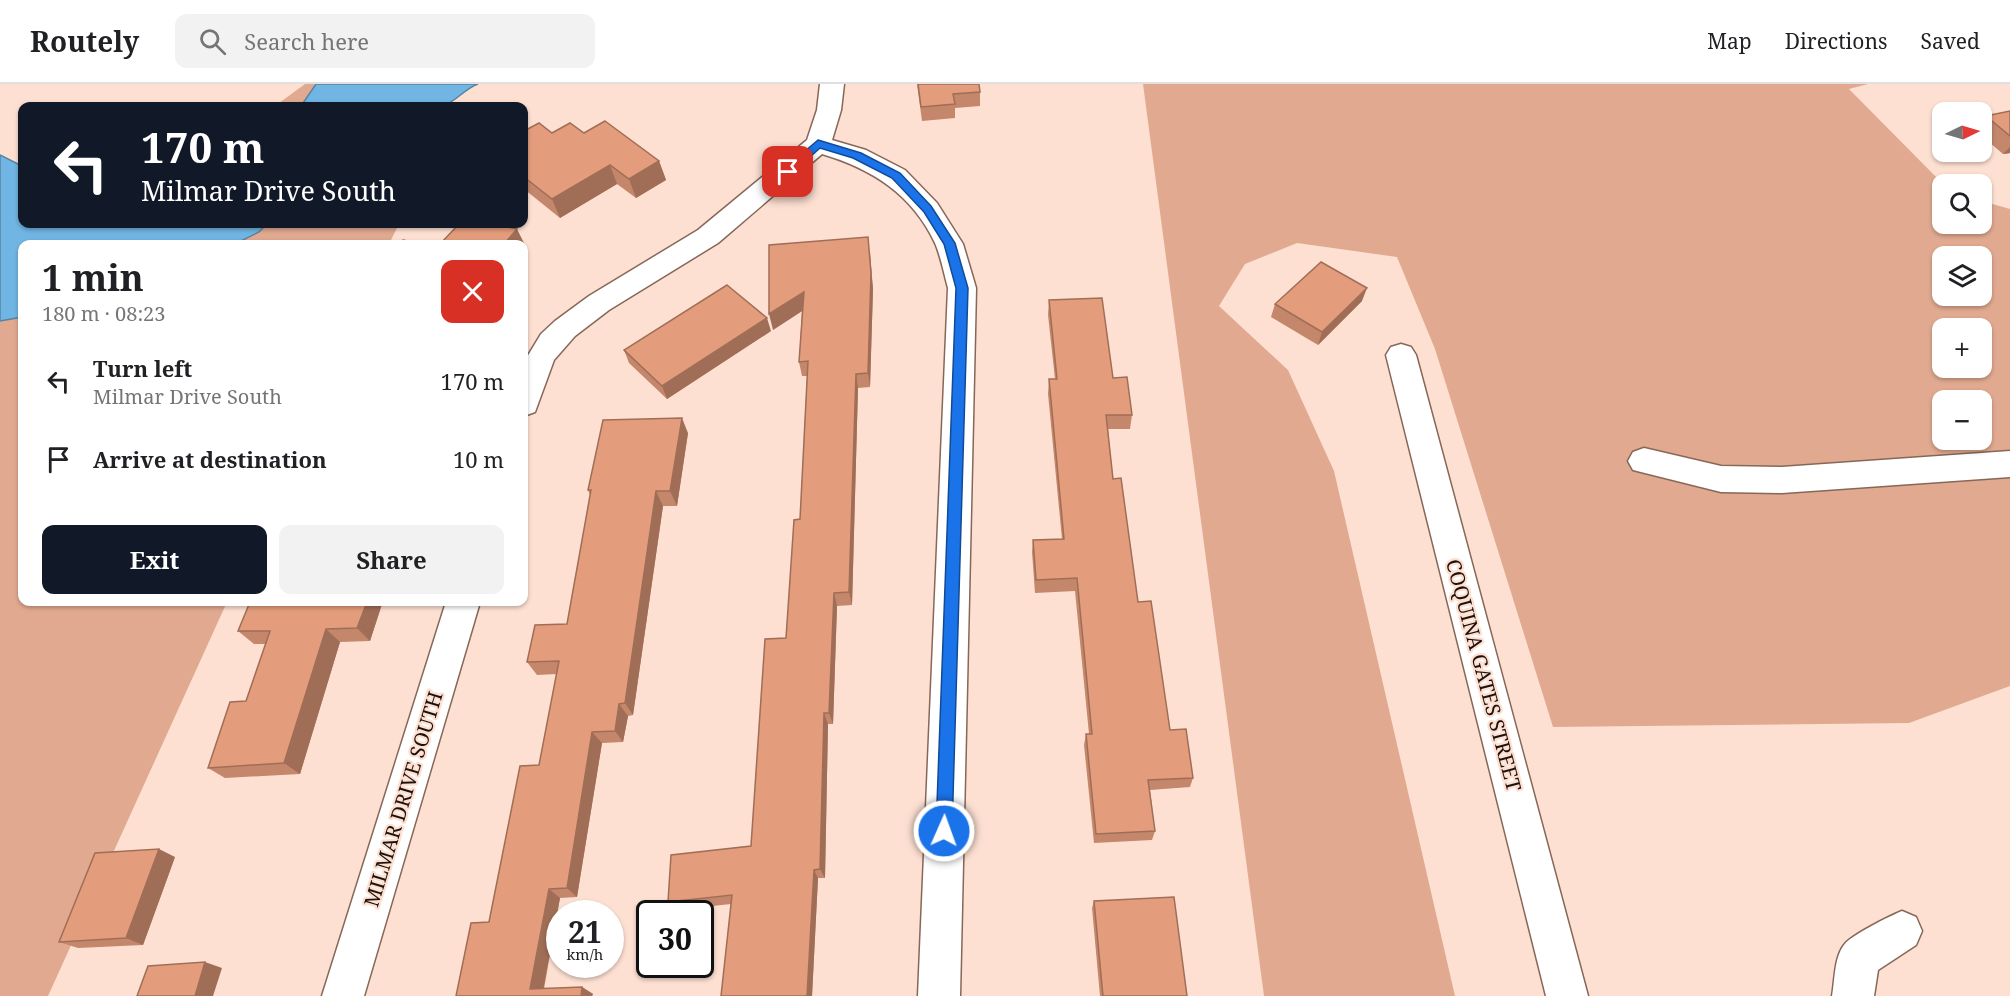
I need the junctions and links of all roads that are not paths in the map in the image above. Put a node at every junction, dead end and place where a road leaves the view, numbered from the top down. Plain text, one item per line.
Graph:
1 (832, 84) edge
2 (818, 144) junction
3 (1401, 355) dead end
4 (528, 390) edge
5 (1644, 461) dead end
6 (2010, 464) edge
7 (462, 606) edge
8 (1902, 931) dead end
9 (343, 996) edge
10 (939, 996) edge
11 (1567, 996) edge
12 (1853, 996) edge

1 - 2 street
2 - 4 street
2 - 10 street
3 - 11 street, COQUINA GATES STREET
5 - 6 street
7 - 9 street, MILMAR DRIVE SOUTH
8 - 12 street

